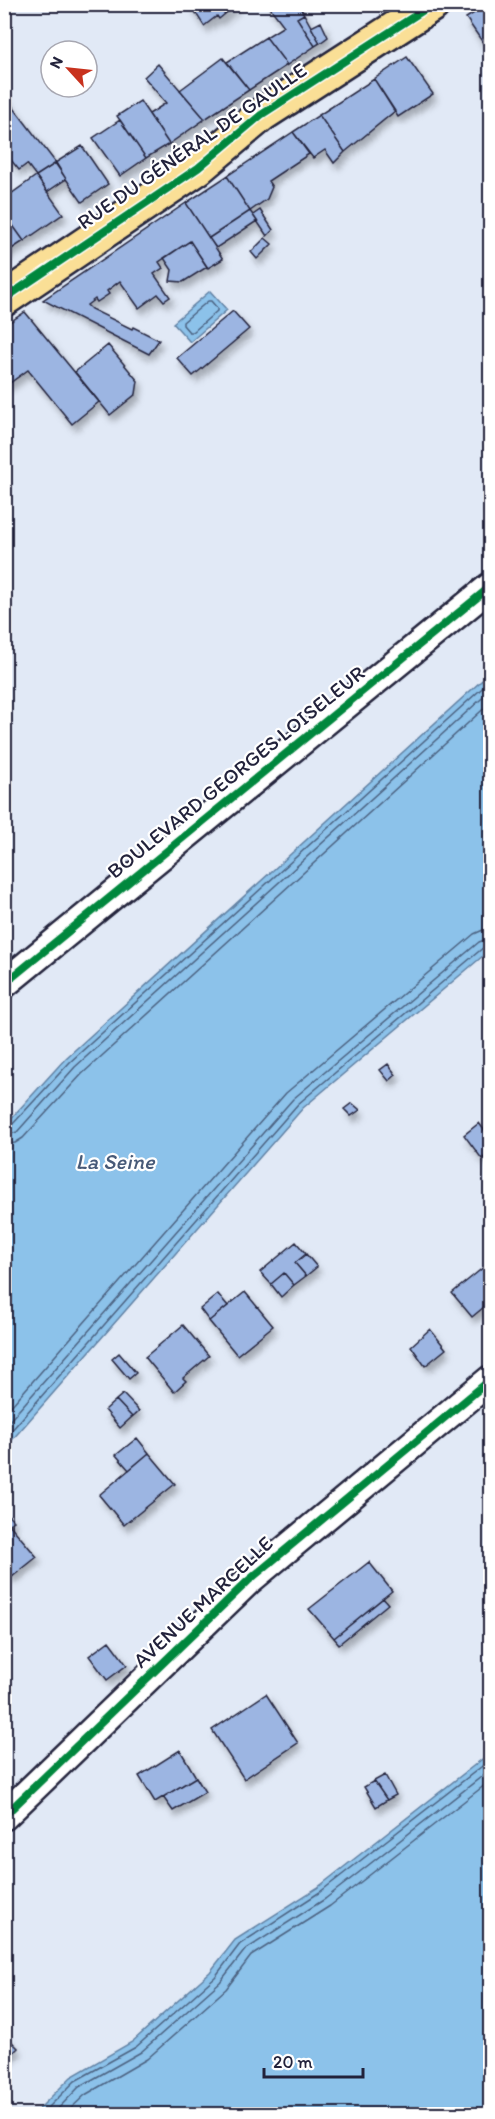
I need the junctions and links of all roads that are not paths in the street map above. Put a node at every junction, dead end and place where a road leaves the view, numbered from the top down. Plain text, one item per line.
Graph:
1 (432, 4) edge
2 (4, 299) edge
3 (490, 587) edge
4 (4, 984) edge
5 (490, 1380) edge
6 (4, 1816) edge

1 - 2 main road, RUE DU GÉNÉRAL DE GAULLE
3 - 4 street, BOULEVARD GEORGES LOISELEUR
5 - 6 street, AVENUE MARCELLE

